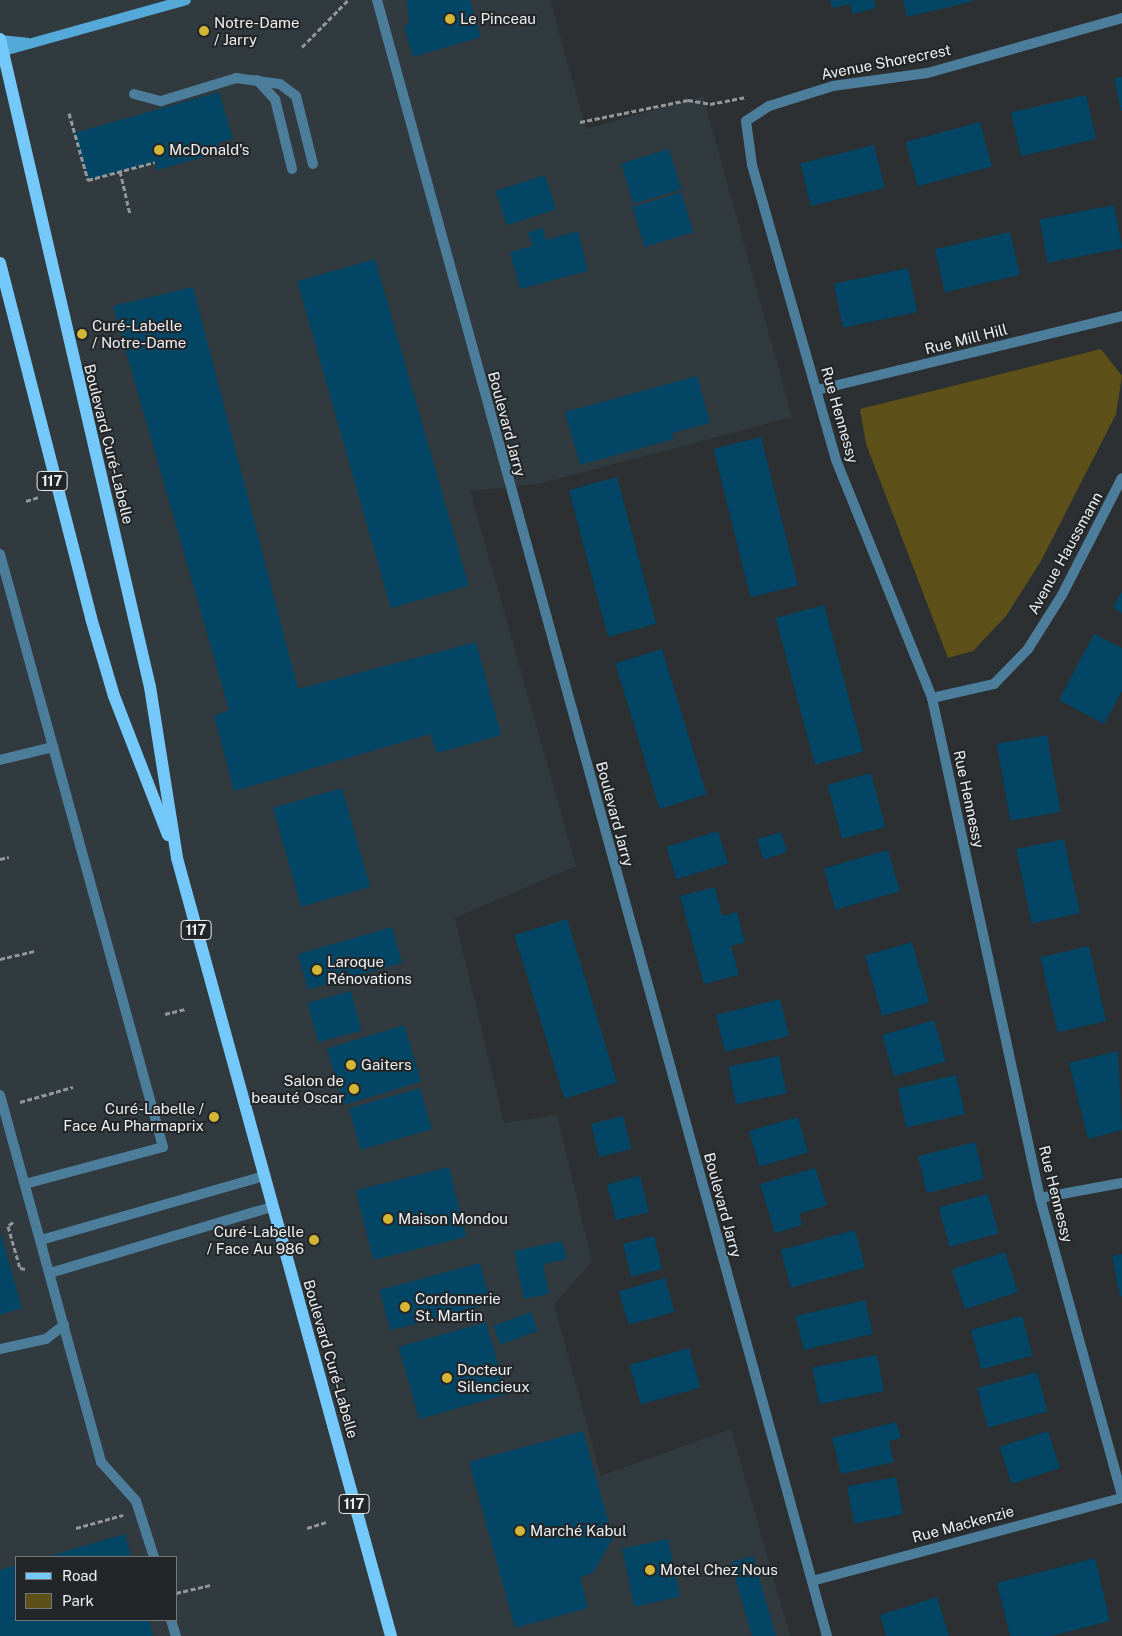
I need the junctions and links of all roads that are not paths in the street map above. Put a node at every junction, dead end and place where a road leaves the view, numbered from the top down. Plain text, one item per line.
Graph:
1 (186, 0) edge
2 (377, 0) edge
3 (1122, 18) edge
4 (1, 44) edge
5 (252, 78) junction
6 (134, 94) dead end
7 (746, 121) joint
8 (313, 164) dead end
9 (292, 169) dead end
10 (0, 263) edge
11 (1122, 316) edge
12 (817, 390) junction
13 (1122, 478) edge
14 (0, 554) edge
15 (932, 698) junction
16 (53, 747) junction
17 (0, 760) edge
18 (177, 858) junction
19 (0, 1095) edge
20 (264, 1176) junction
21 (25, 1184) junction
22 (1122, 1184) edge
23 (1040, 1198) junction
24 (272, 1207) junction
25 (41, 1240) junction
26 (50, 1273) junction
27 (64, 1325) junction
28 (0, 1350) edge
29 (1122, 1497) edge
30 (154, 1556) edge
31 (812, 1581) junction
32 (172, 1621) edge
33 (176, 1636) edge
34 (391, 1636) edge
35 (827, 1636) edge

1 - 4 street
2 - 31 street, Boulevard Jarry
3 - 7 street, Avenue Shorecrest
4 - 18 main road, Boulevard Curé-Labelle / 117
5 - 6 street
5 - 8 street
5 - 9 street
7 - 12 street, Rue Hennessy
10 - 18 main road, Boulevard Curé-Labelle / 117
11 - 12 street, Rue Mill Hill
12 - 15 street, Rue Hennessy
13 - 15 street, Avenue Haussmann
14 - 16 street
15 - 23 street, Rue Hennessy
16 - 17 street
16 - 21 street
18 - 20 main road, Boulevard Curé-Labelle / 117
19 - 21 street
20 - 24 main road, Boulevard Curé-Labelle / 117
20 - 25 street
21 - 25 street
22 - 23 street
23 - 29 street, Rue Hennessy
24 - 26 street
24 - 34 main road, Boulevard Curé-Labelle / 117
25 - 26 street
26 - 27 street
27 - 28 street
27 - 30 street
29 - 31 street, Rue Mackenzie
31 - 35 street, Boulevard Jarry
32 - 33 street

